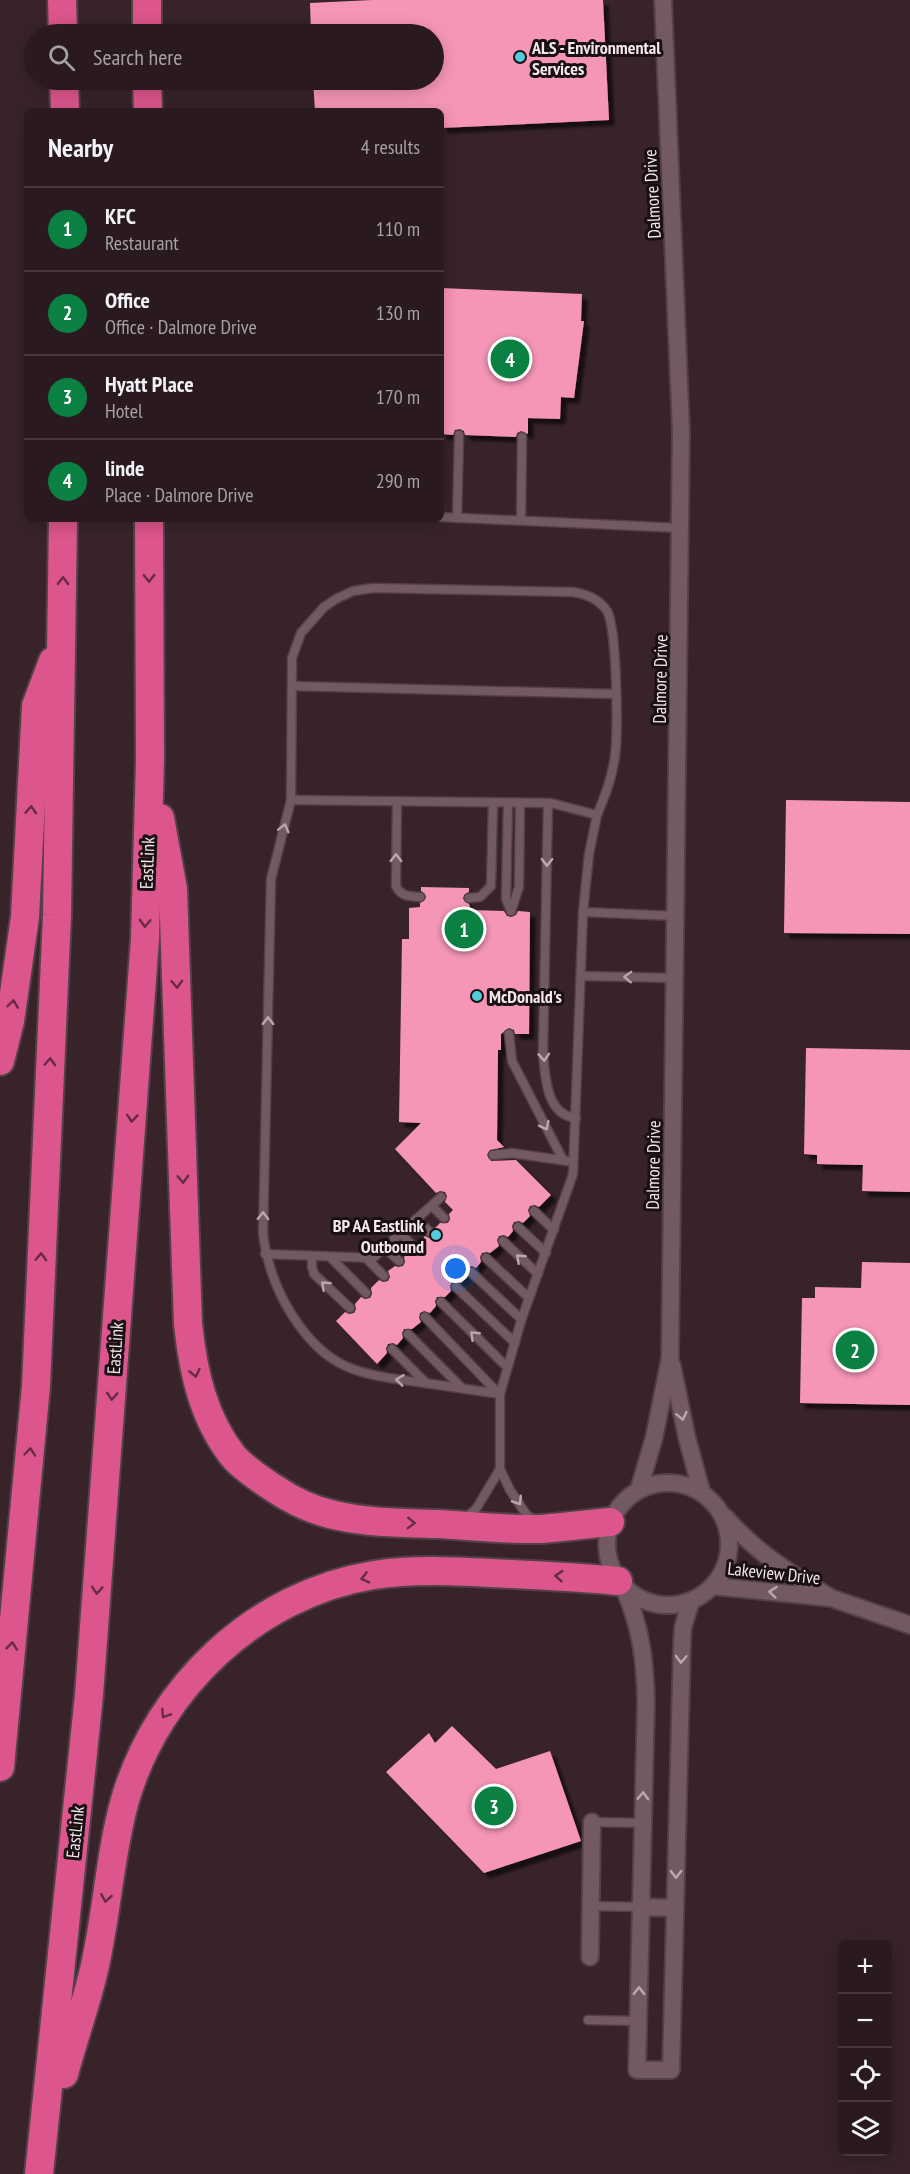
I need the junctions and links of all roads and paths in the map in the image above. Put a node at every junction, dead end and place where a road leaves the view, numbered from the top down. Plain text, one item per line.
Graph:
1 (62, 0) edge
2 (147, 0) edge
3 (663, 0) edge
4 (63, 24) edge
5 (147, 24) edge
6 (64, 90) edge
7 (147, 90) edge
8 (65, 108) edge
9 (148, 108) edge
10 (459, 435) dead end
11 (522, 437) dead end
12 (444, 517) edge
13 (458, 518) junction
14 (520, 520) junction
15 (63, 522) edge
16 (149, 522) edge
17 (681, 528) junction
18 (62, 639) junction
19 (292, 686) junction
20 (615, 694) junction
21 (150, 760) junction
22 (291, 800) junction
23 (397, 801) junction
24 (493, 803) junction
25 (508, 803) junction
26 (520, 803) junction
27 (548, 803) junction
28 (597, 815) junction
29 (420, 897) dead end
30 (469, 898) dead end
31 (583, 912) junction
32 (676, 916) junction
33 (580, 976) junction
34 (675, 978) junction
35 (509, 1034) dead end
36 (0, 1061) edge
37 (576, 1118) junction
38 (493, 1155) dead end
39 (563, 1160) junction
40 (574, 1162) junction
41 (441, 1197) dead end
42 (432, 1206) junction
43 (534, 1211) dead end
44 (444, 1218) dead end
45 (416, 1219) junction
46 (518, 1227) dead end
47 (554, 1230) junction
48 (430, 1232) dead end
49 (400, 1233) junction
50 (503, 1241) dead end
51 (414, 1246) dead end
52 (385, 1248) junction
53 (546, 1253) junction
54 (266, 1254) junction
55 (312, 1256) junction
56 (330, 1257) junction
57 (366, 1258) junction
58 (486, 1258) dead end
59 (399, 1261) dead end
60 (471, 1272) dead end
61 (538, 1274) junction
62 (384, 1276) dead end
63 (456, 1287) dead end
64 (366, 1293) dead end
65 (529, 1298) junction
66 (441, 1302) dead end
67 (350, 1308) dead end
68 (425, 1317) dead end
69 (521, 1319) junction
70 (408, 1334) dead end
71 (514, 1343) junction
72 (392, 1349) dead end
73 (670, 1358) junction
74 (507, 1367) junction
75 (427, 1384) junction
76 (462, 1389) junction
77 (500, 1394) junction
78 (500, 1469) junction
79 (639, 1489) junction
80 (702, 1493) junction
81 (718, 1509) junction
82 (610, 1522) junction
83 (455, 1525) junction
84 (543, 1528) junction
85 (621, 1585) junction
86 (713, 1586) junction
87 (831, 1599) junction
88 (691, 1601) junction
89 (910, 1625) edge
90 (0, 1767) edge
91 (592, 1822) joint
92 (642, 1823) junction
93 (591, 1906) junction
94 (640, 1907) junction
95 (675, 1908) junction
96 (590, 1957) dead end
97 (588, 2020) dead end
98 (638, 2021) junction
99 (40, 2162) edge

1 - 4 highway
2 - 5 highway
3 - 17 street, Dalmore Drive
6 - 8 highway
7 - 9 highway
10 - 13 lane
11 - 14 lane
12 - 13 lane
13 - 14 lane
14 - 17 lane
18 -> 15 highway
16 -> 21 highway, EastLink
17 - 32 street, Dalmore Drive
36 -> 18 highway
90 -> 18 highway
19 - 20 lane
19 - 20 lane
19 - 22 lane
20 - 28 lane
21 -> 83 highway
21 -> 99 highway, EastLink
22 - 23 lane
54 -> 22 lane
23 - 24 lane
29 -> 23 lane
24 - 25 lane
24 - 30 lane
25 - 26 lane
25 - 26 lane
26 - 27 lane
27 - 28 lane
27 -> 37 lane
28 - 31 lane
31 - 32 lane
31 - 33 lane
32 - 34 street, Dalmore Drive
34 -> 33 lane
33 - 37 lane
34 - 73 street, Dalmore Drive
35 -> 39 lane
37 - 40 lane
38 - 39 lane
39 - 40 lane
40 - 47 lane
41 - 42 lane
42 - 44 lane
42 - 45 lane
43 - 47 lane
45 - 48 lane
45 - 49 lane
46 - 53 lane
47 - 53 lane
49 - 51 lane
49 - 52 lane
61 -> 50 lane
52 - 57 lane
52 - 59 lane
53 - 61 lane
54 - 55 lane
75 -> 54 lane
55 - 56 lane
67 -> 55 lane
56 - 57 lane
56 - 64 lane
57 - 62 lane
58 - 65 lane
60 - 69 lane
61 - 65 lane
63 - 71 lane
65 - 69 lane
74 -> 66 lane
68 - 77 lane
69 - 71 lane
70 - 76 lane
71 - 74 lane
72 - 75 lane
73 - 79 street, Dalmore Drive
73 -> 80 street, Dalmore Drive
74 - 77 lane
75 - 76 lane
76 - 77 lane
77 - 78 lane
78 - 83 lane
78 -> 84 lane
79 - 80 street
79 - 82 street
80 - 81 street
81 - 86 street
81 - 87 street, Lakeview Drive
82 - 84 highway
82 - 85 street
83 - 84 highway
85 - 88 street
92 -> 85 street
85 -> 99 highway
87 -> 86 street, Lakeview Drive
86 - 88 street
87 - 89 street, Lakeview Drive
88 -> 95 street
91 - 92 lane
91 - 93 street
92 - 94 street
93 - 94 lane
93 - 96 street
94 - 95 street
98 -> 94 street
95 - 98 street
97 - 98 lane

